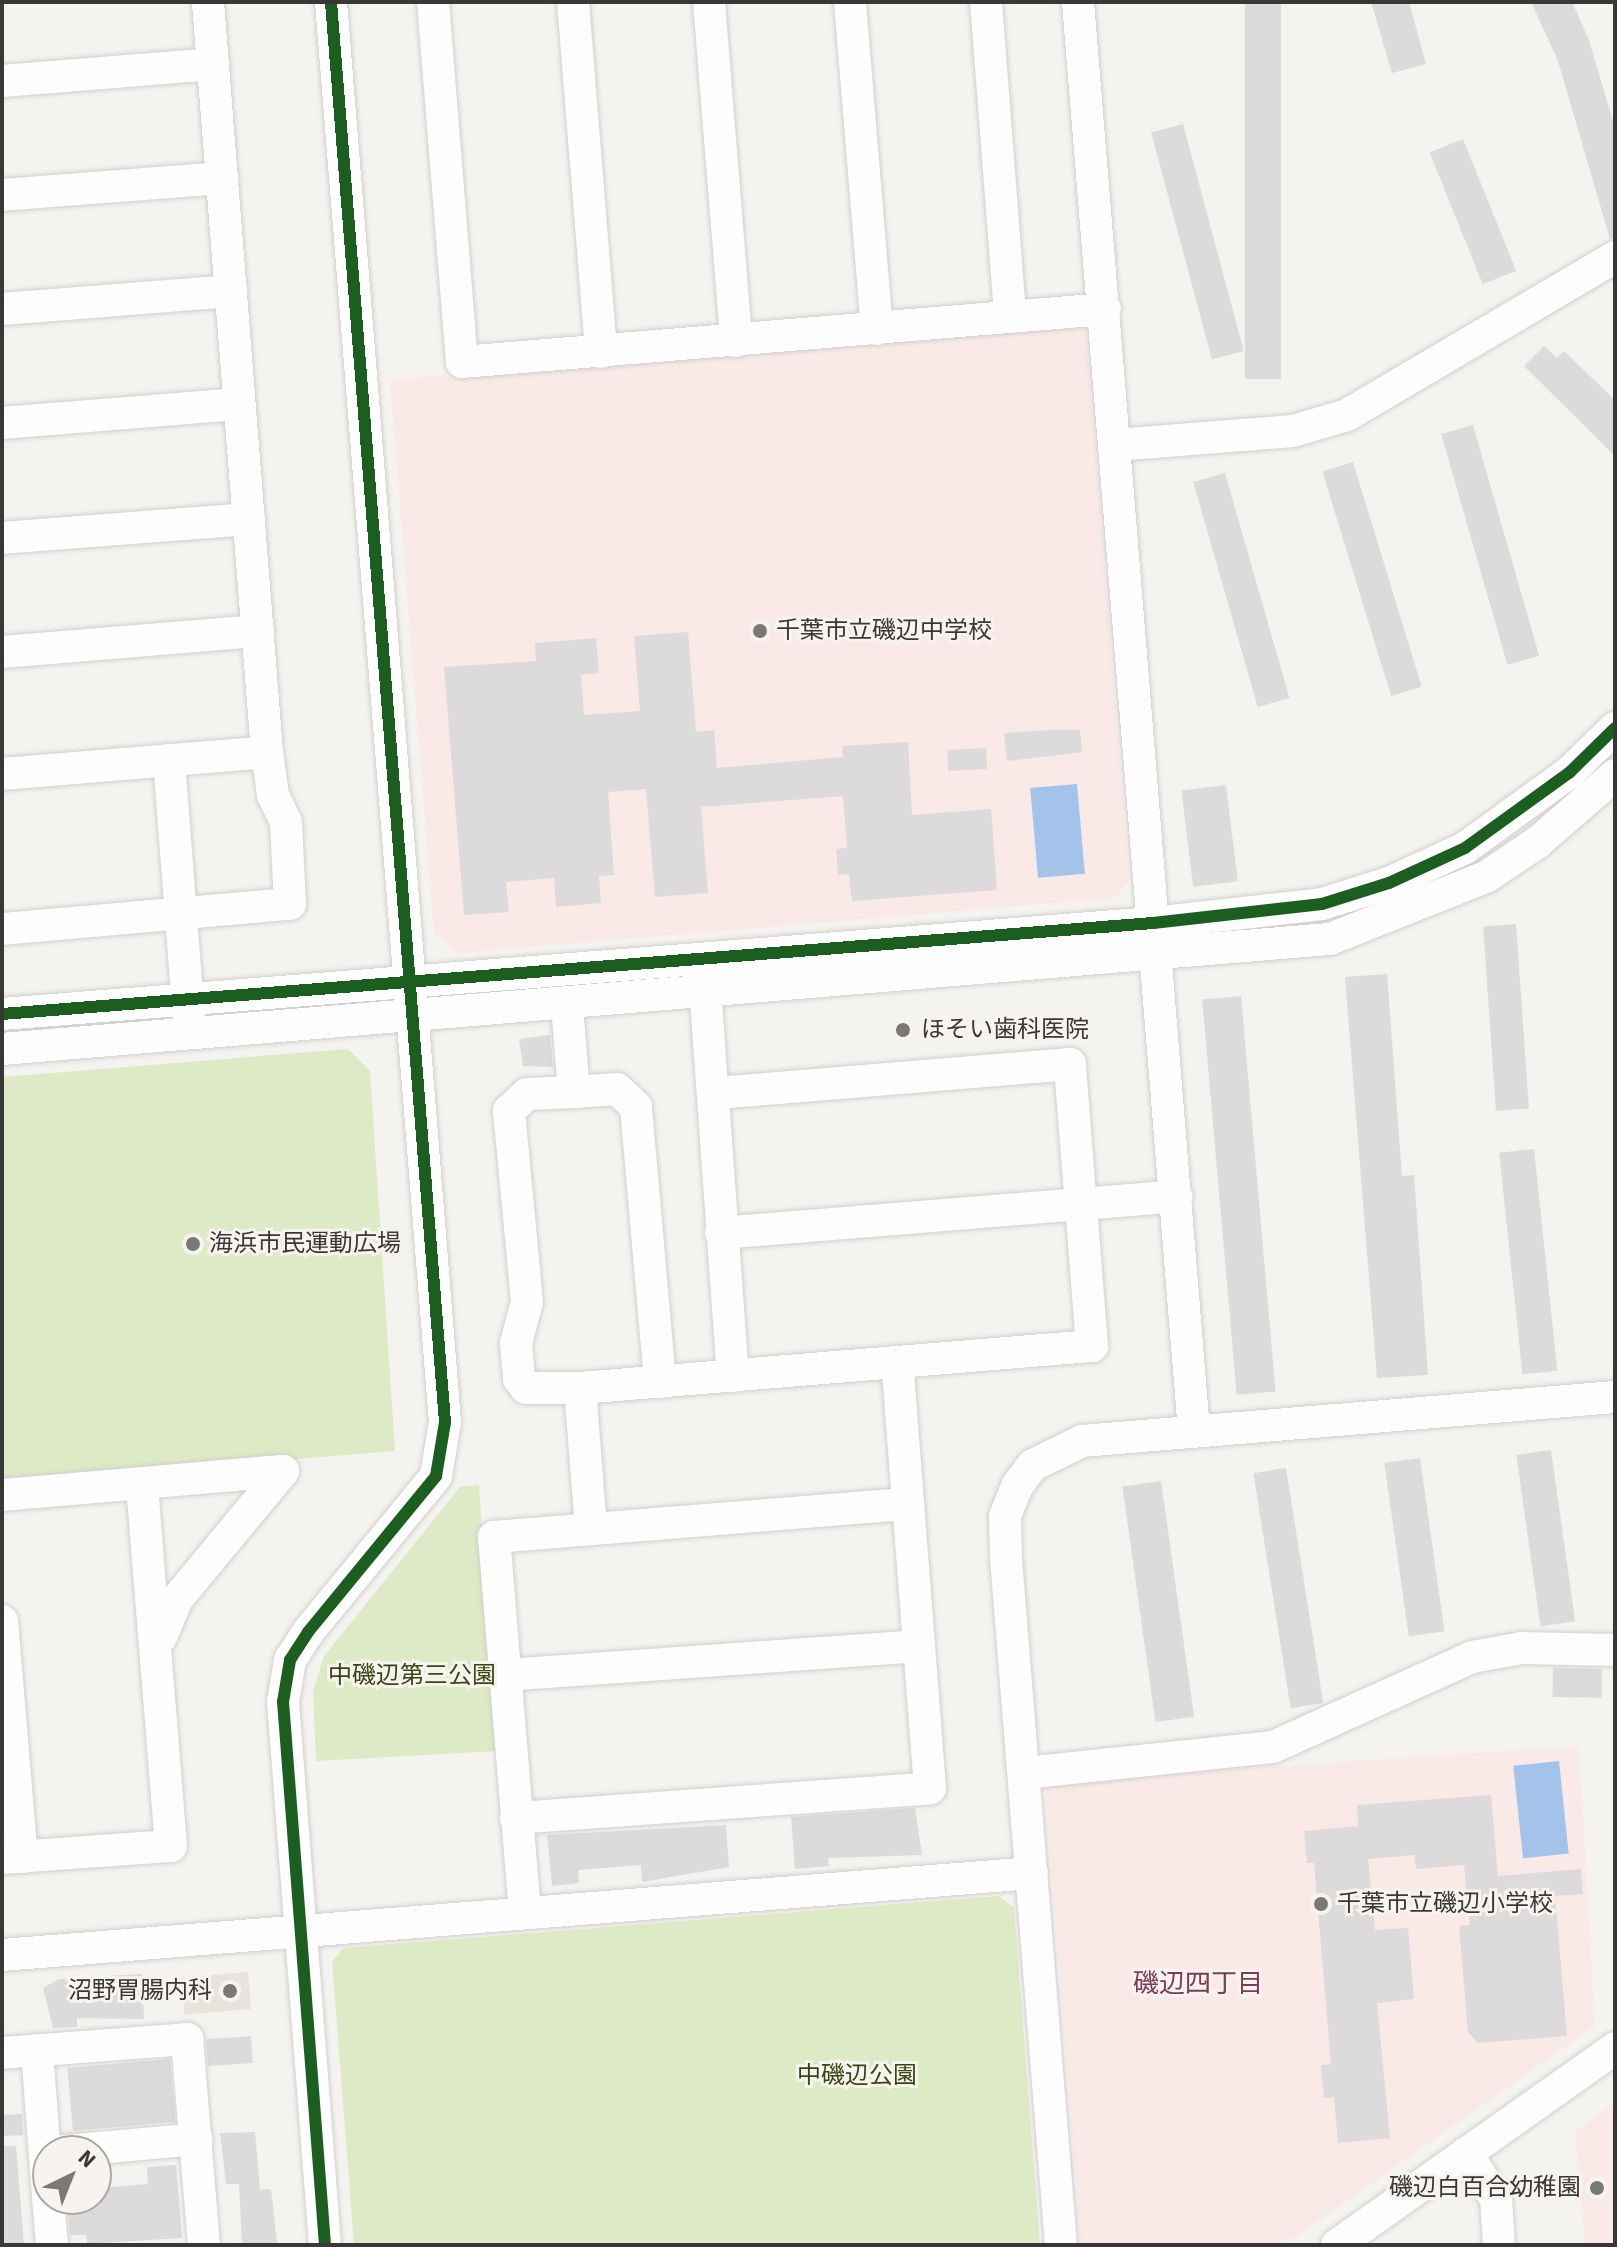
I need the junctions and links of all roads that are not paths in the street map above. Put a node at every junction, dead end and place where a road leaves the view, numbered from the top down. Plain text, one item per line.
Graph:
1 (208, 2) edge
2 (331, 2) edge
3 (433, 2) edge
4 (573, 2) edge
5 (709, 2) edge
6 (850, 2) edge
7 (986, 2) edge
8 (1078, 2) edge
9 (213, 64) junction
10 (2, 81) edge
11 (222, 178) junction
12 (2, 195) edge
13 (1615, 257) edge
14 (231, 291) junction
15 (2, 309) edge
16 (1105, 309) junction
17 (1010, 314) junction
18 (877, 329) junction
19 (736, 341) junction
20 (601, 352) junction
21 (239, 404) junction
22 (2, 423) edge
23 (1115, 445) junction
24 (249, 519) junction
25 (2, 538) edge
26 (258, 631) junction
27 (2, 652) edge
28 (1615, 728) edge
29 (267, 752) junction
30 (169, 760) junction
31 (2, 774) edge
32 (1615, 775) edge
33 (181, 914) junction
34 (1153, 923) junction
35 (2, 929) edge
36 (1156, 957) junction
37 (703, 958) junction
38 (407, 983) junction
39 (706, 993) junction
40 (188, 998) junction
41 (567, 1005) junction
42 (2, 1014) edge
43 (409, 1019) junction
44 (190, 1034) junction
45 (2, 1049) edge
46 (574, 1092) junction
47 (714, 1093) junction
48 (1176, 1196) junction
49 (1081, 1204) junction
50 (721, 1233) junction
51 (897, 1363) junction
52 (733, 1376) junction
53 (660, 1382) junction
54 (580, 1388) junction
55 (1615, 1397) edge
56 (1194, 1431) junction
57 (142, 1484) junction
58 (2, 1495) edge
59 (908, 1504) junction
60 (591, 1528) junction
61 (2, 1621) edge
62 (159, 1639) junction
63 (919, 1646) junction
64 (1615, 1650) edge
65 (505, 1675) junction
66 (1025, 1773) junction
67 (516, 1818) junction
68 (12, 1858) edge
69 (1032, 1873) junction
70 (525, 1913) junction
71 (302, 1933) junction
72 (2, 1955) edge
73 (1615, 2048) edge
74 (37, 2050) junction
75 (2, 2053) edge
76 (50, 2135) edge
77 (196, 2139) junction
78 (112, 2147) edge
79 (1466, 2153) junction
80 (50, 2215) edge
81 (52, 2245) edge
82 (204, 2245) edge
83 (325, 2245) edge
84 (1061, 2245) edge
85 (1337, 2245) edge
86 (1499, 2245) edge

1 - 9 street
2 - 38 street
3 - 20 street
4 - 20 street
5 - 19 street
6 - 18 street
7 - 17 street
8 - 16 street
9 - 10 street
9 - 11 street
11 - 12 street
11 - 14 street
13 - 23 street
14 - 15 street
14 - 21 street
16 - 17 street
16 - 23 street
17 - 18 street
18 - 19 street
19 - 20 street
21 - 22 street
21 - 24 street
23 - 34 street
24 - 25 street
24 - 26 street
26 - 27 street
26 - 29 street
28 - 34 street
29 - 30 street
29 - 33 street
30 - 31 street
30 - 33 street
32 - 36 street
33 - 35 street
33 - 40 street
34 - 36 street
34 - 37 street
36 - 39 street
36 - 48 street
37 - 38 street
37 - 39 street
38 - 40 street
38 - 43 street
39 - 41 street
39 - 47 street
40 - 42 street
40 - 44 street
41 - 43 street
41 - 46 street
43 - 44 street
43 - 71 street
44 - 45 street
46 - 53 street
46 - 54 street
47 - 49 street
47 - 50 street
48 - 49 street
48 - 56 street
49 - 50 street
49 - 51 street
50 - 52 street
51 - 52 street
51 - 59 street
52 - 53 street
53 - 54 street
54 - 60 street
55 - 56 street
56 - 66 street
57 - 58 street
57 - 62 street
57 - 62 street
59 - 60 street
59 - 63 street
60 - 65 street
61 - 68 street
62 - 68 street
63 - 65 street
63 - 67 street
64 - 66 street
65 - 67 street
66 - 69 street
67 - 70 street
69 - 70 street
69 - 84 street
70 - 71 street
71 - 72 street
71 - 83 street
73 - 79 street
74 - 75 street
74 - 76 street
74 - 77 street
77 - 78 street
77 - 82 street
79 - 85 street
79 - 86 street
80 - 81 street

